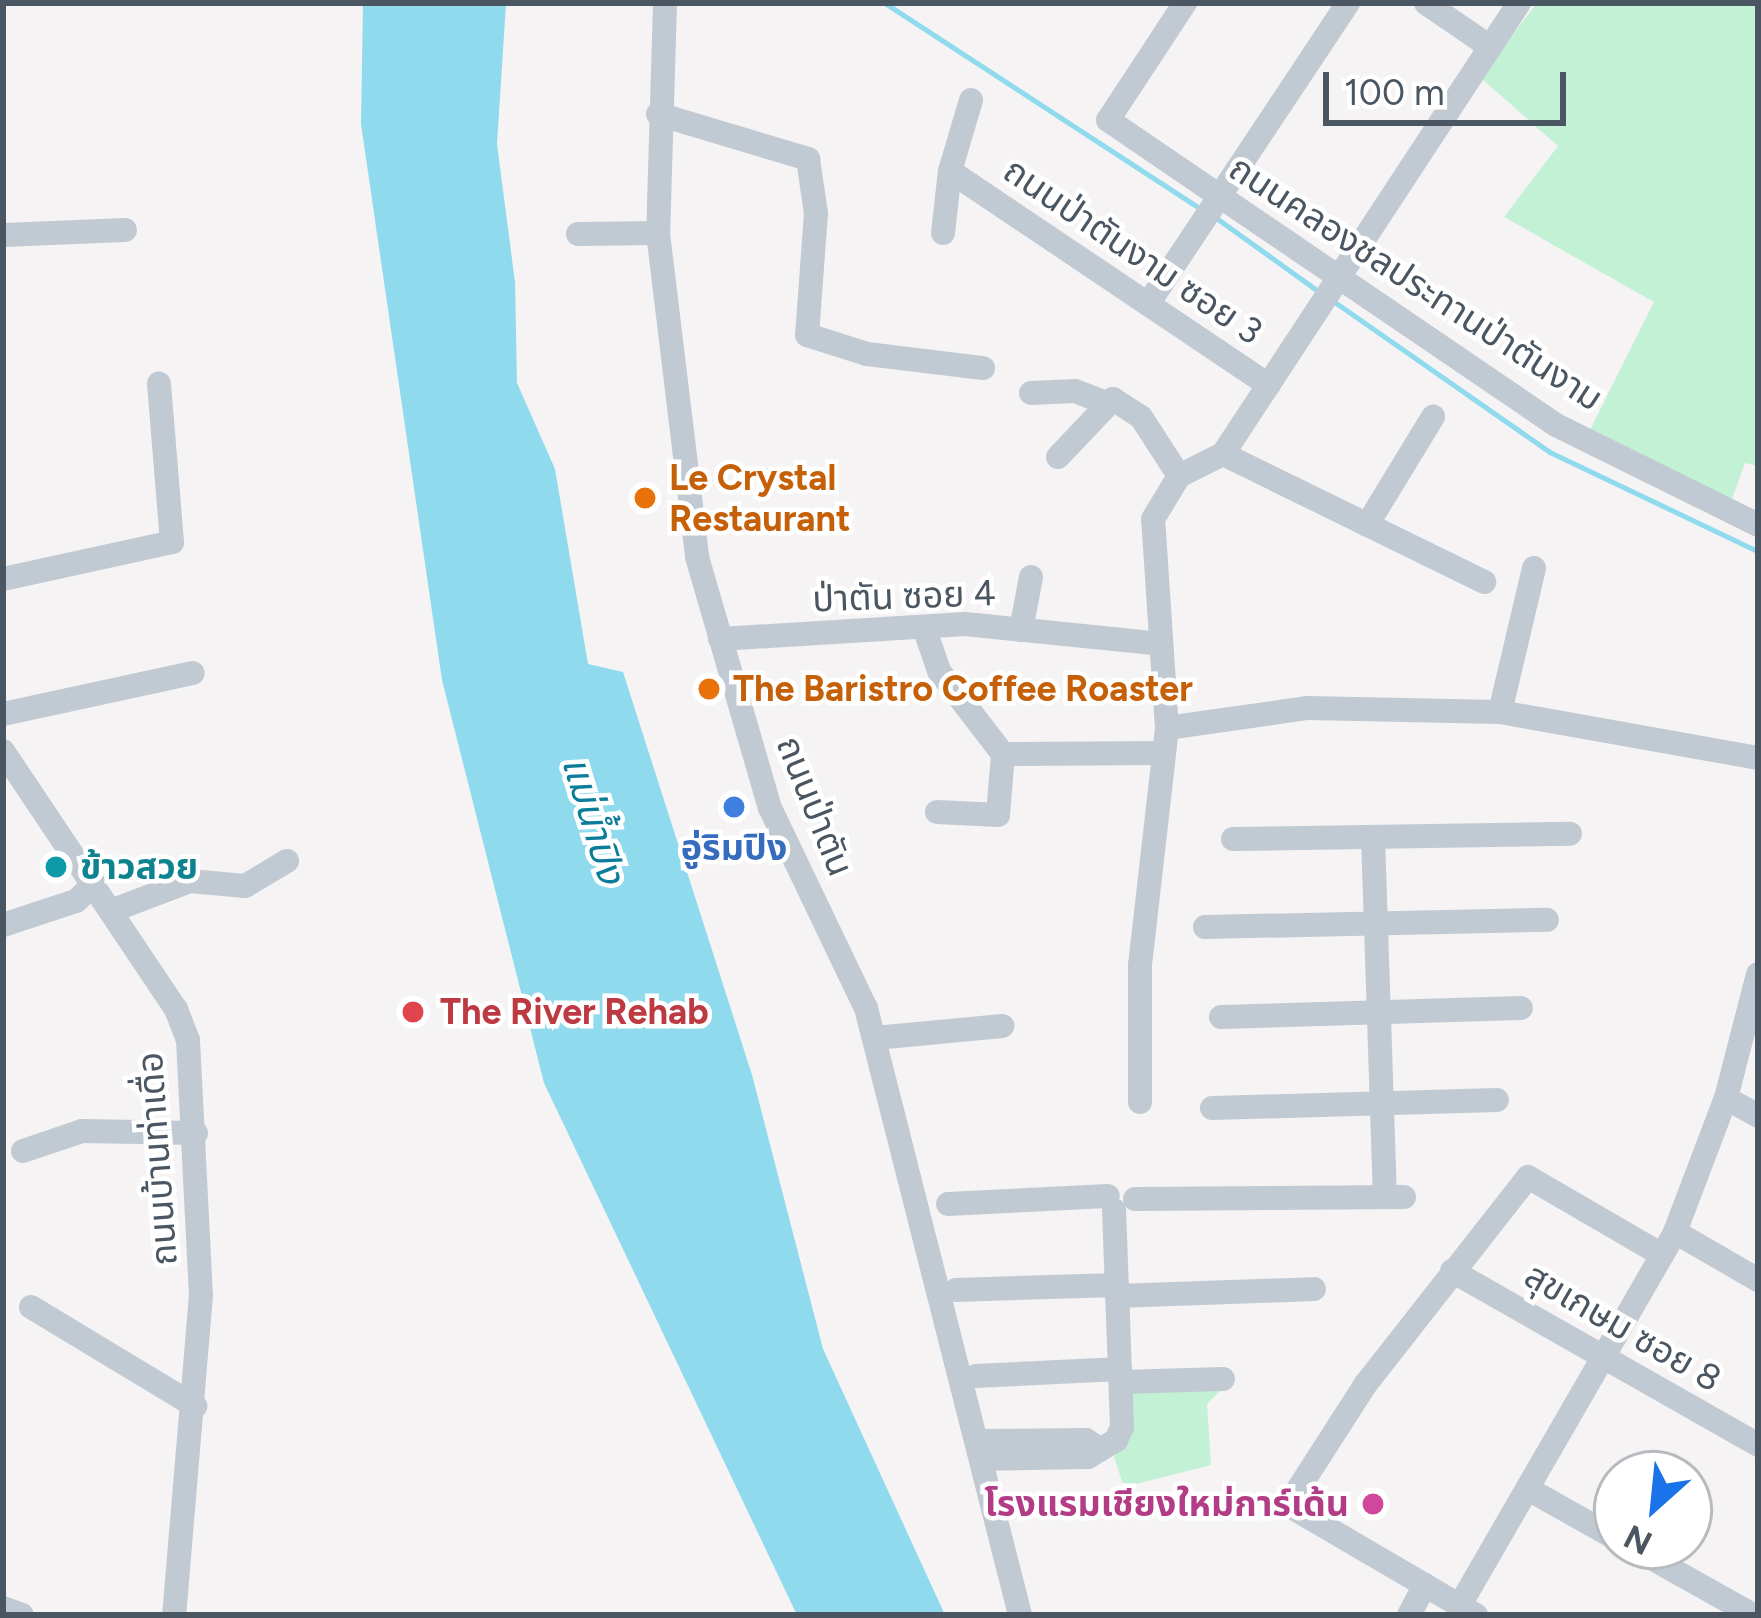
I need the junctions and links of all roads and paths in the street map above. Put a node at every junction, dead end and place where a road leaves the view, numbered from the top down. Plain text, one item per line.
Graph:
1 (665, 3) edge
2 (1185, 3) edge
3 (1348, 3) edge
4 (1426, 3) edge
5 (1520, 3) edge
6 (1490, 46) junction
7 (971, 100) dead end
8 (658, 114) junction
9 (950, 171) junction
10 (1216, 195) junction
11 (125, 230) dead end
12 (658, 233) junction
13 (943, 233) dead end
14 (578, 234) dead end
15 (3, 235) edge
16 (1336, 279) junction
17 (1148, 304) junction
18 (983, 368) dead end
19 (159, 384) dead end
20 (1269, 385) junction
21 (1031, 392) dead end
22 (1103, 402) junction
23 (1433, 417) dead end
24 (1222, 454) junction
25 (1058, 457) dead end
26 (1179, 476) junction
27 (1758, 524) edge
28 (1367, 525) junction
29 (1534, 568) dead end
30 (1031, 577) dead end
31 (3, 579) edge
32 (1484, 582) dead end
33 (925, 630) junction
34 (1021, 630) junction
35 (720, 639) junction
36 (1161, 644) junction
37 (193, 674) dead end
38 (1500, 712) junction
39 (3, 714) edge
40 (1166, 741) junction
41 (3, 751) edge
42 (1004, 754) junction
43 (1758, 758) edge
44 (937, 812) dead end
45 (1570, 834) dead end
46 (1373, 837) junction
47 (1233, 839) dead end
48 (286, 861) dead end
49 (94, 884) junction
50 (111, 911) junction
51 (1547, 920) dead end
52 (1376, 923) junction
53 (3, 926) edge
54 (1205, 927) dead end
55 (1758, 974) edge
56 (1520, 1008) dead end
57 (1379, 1012) junction
58 (1221, 1017) dead end
59 (1002, 1026) dead end
60 (875, 1038) junction
61 (1726, 1098) junction
62 (1497, 1100) dead end
63 (1140, 1102) dead end
64 (1382, 1103) junction
65 (1212, 1108) dead end
66 (1758, 1116) edge
67 (196, 1133) junction
68 (23, 1151) dead end
69 (1119, 1202) junction
70 (948, 1204) dead end
71 (1668, 1244) junction
72 (1452, 1271) junction
73 (1758, 1280) edge
74 (1314, 1288) dead end
75 (956, 1290) dead end
76 (1117, 1291) junction
77 (31, 1307) dead end
78 (1604, 1358) junction
79 (976, 1376) dead end
80 (1120, 1376) junction
81 (1223, 1379) dead end
82 (195, 1406) junction
83 (1758, 1445) edge
84 (980, 1450) junction
85 (1528, 1489) junction
86 (1593, 1526) edge
87 (1673, 1570) edge
88 (1425, 1586) junction
89 (3, 1608) edge
90 (1468, 1610) edge
91 (22, 1615) edge
92 (174, 1615) edge
93 (1020, 1615) edge
94 (1408, 1615) edge
95 (1753, 1615) edge

1 - 8 street, ถนนป่าตัน
2 - 10 street, ถนนคลองชลประทานป่าตันงาม
3 - 10 street
4 - 6 street
5 - 6 street
6 - 16 street
7 - 9 street
8 - 12 street, ถนนป่าตัน
8 - 18 street
9 - 13 street, ถนนป่าตันงาม ซอย 3
9 - 17 street, ถนนป่าตันงาม ซอย 3
10 - 16 street, ถนนคลองชลประทานป่าตันงาม
10 - 17 street
11 - 15 street
12 - 14 street
12 - 35 street, ถนนป่าตัน
16 - 20 street
16 - 27 street, ถนนคลองชลประทานป่าตันงาม
17 - 20 street, ถนนป่าตันงาม ซอย 3
19 - 31 street
20 - 24 street
21 - 22 street
22 - 25 street
22 - 26 street
23 - 28 street
24 - 26 street
24 - 28 street
26 - 36 street
28 - 32 street
29 - 38 street
30 - 34 street
33 - 34 street, ป่าตัน ซอย 4
33 - 35 street, ป่าตัน ซอย 4
33 - 42 street
34 - 36 street, ป่าตัน ซอย 4
35 - 60 street, ถนนป่าตัน
36 - 40 street
37 - 39 street
38 - 40 street
38 - 43 street
40 - 42 street
40 - 63 street
41 - 49 street, ถนนบ้านท่าเดื่อ
42 - 44 street
45 - 46 street
46 - 47 street
46 - 52 street
48 - 50 street
49 - 50 street, ถนนบ้านท่าเดื่อ
49 - 53 street
50 - 67 street, ถนนบ้านท่าเดื่อ
51 - 52 street
52 - 54 street
52 - 57 street
55 - 61 street
56 - 57 street
57 - 58 street
57 - 64 street
59 - 60 street
60 - 84 street, ถนนป่าตัน
61 - 66 street
61 - 71 street
62 - 64 street
64 - 65 street
64 - 69 street
67 - 68 street
67 - 82 street, ถนนบ้านท่าเดื่อ
69 - 70 street
69 - 76 street
71 - 72 street
71 - 73 street
71 - 78 street
72 - 78 street, สุขเกษม ซอย 8
72 - 88 street
74 - 76 street
75 - 76 street
76 - 80 street
77 - 82 street
78 - 83 street, สุขเกษม ซอย 8
78 - 85 street
79 - 80 street
80 - 81 street
80 - 84 street
82 - 92 street, ถนนบ้านท่าเดื่อ
84 - 93 street, ถนนป่าตัน
85 - 86 street
85 - 90 street
87 - 95 street
88 - 90 street
88 - 94 street
89 - 91 street

